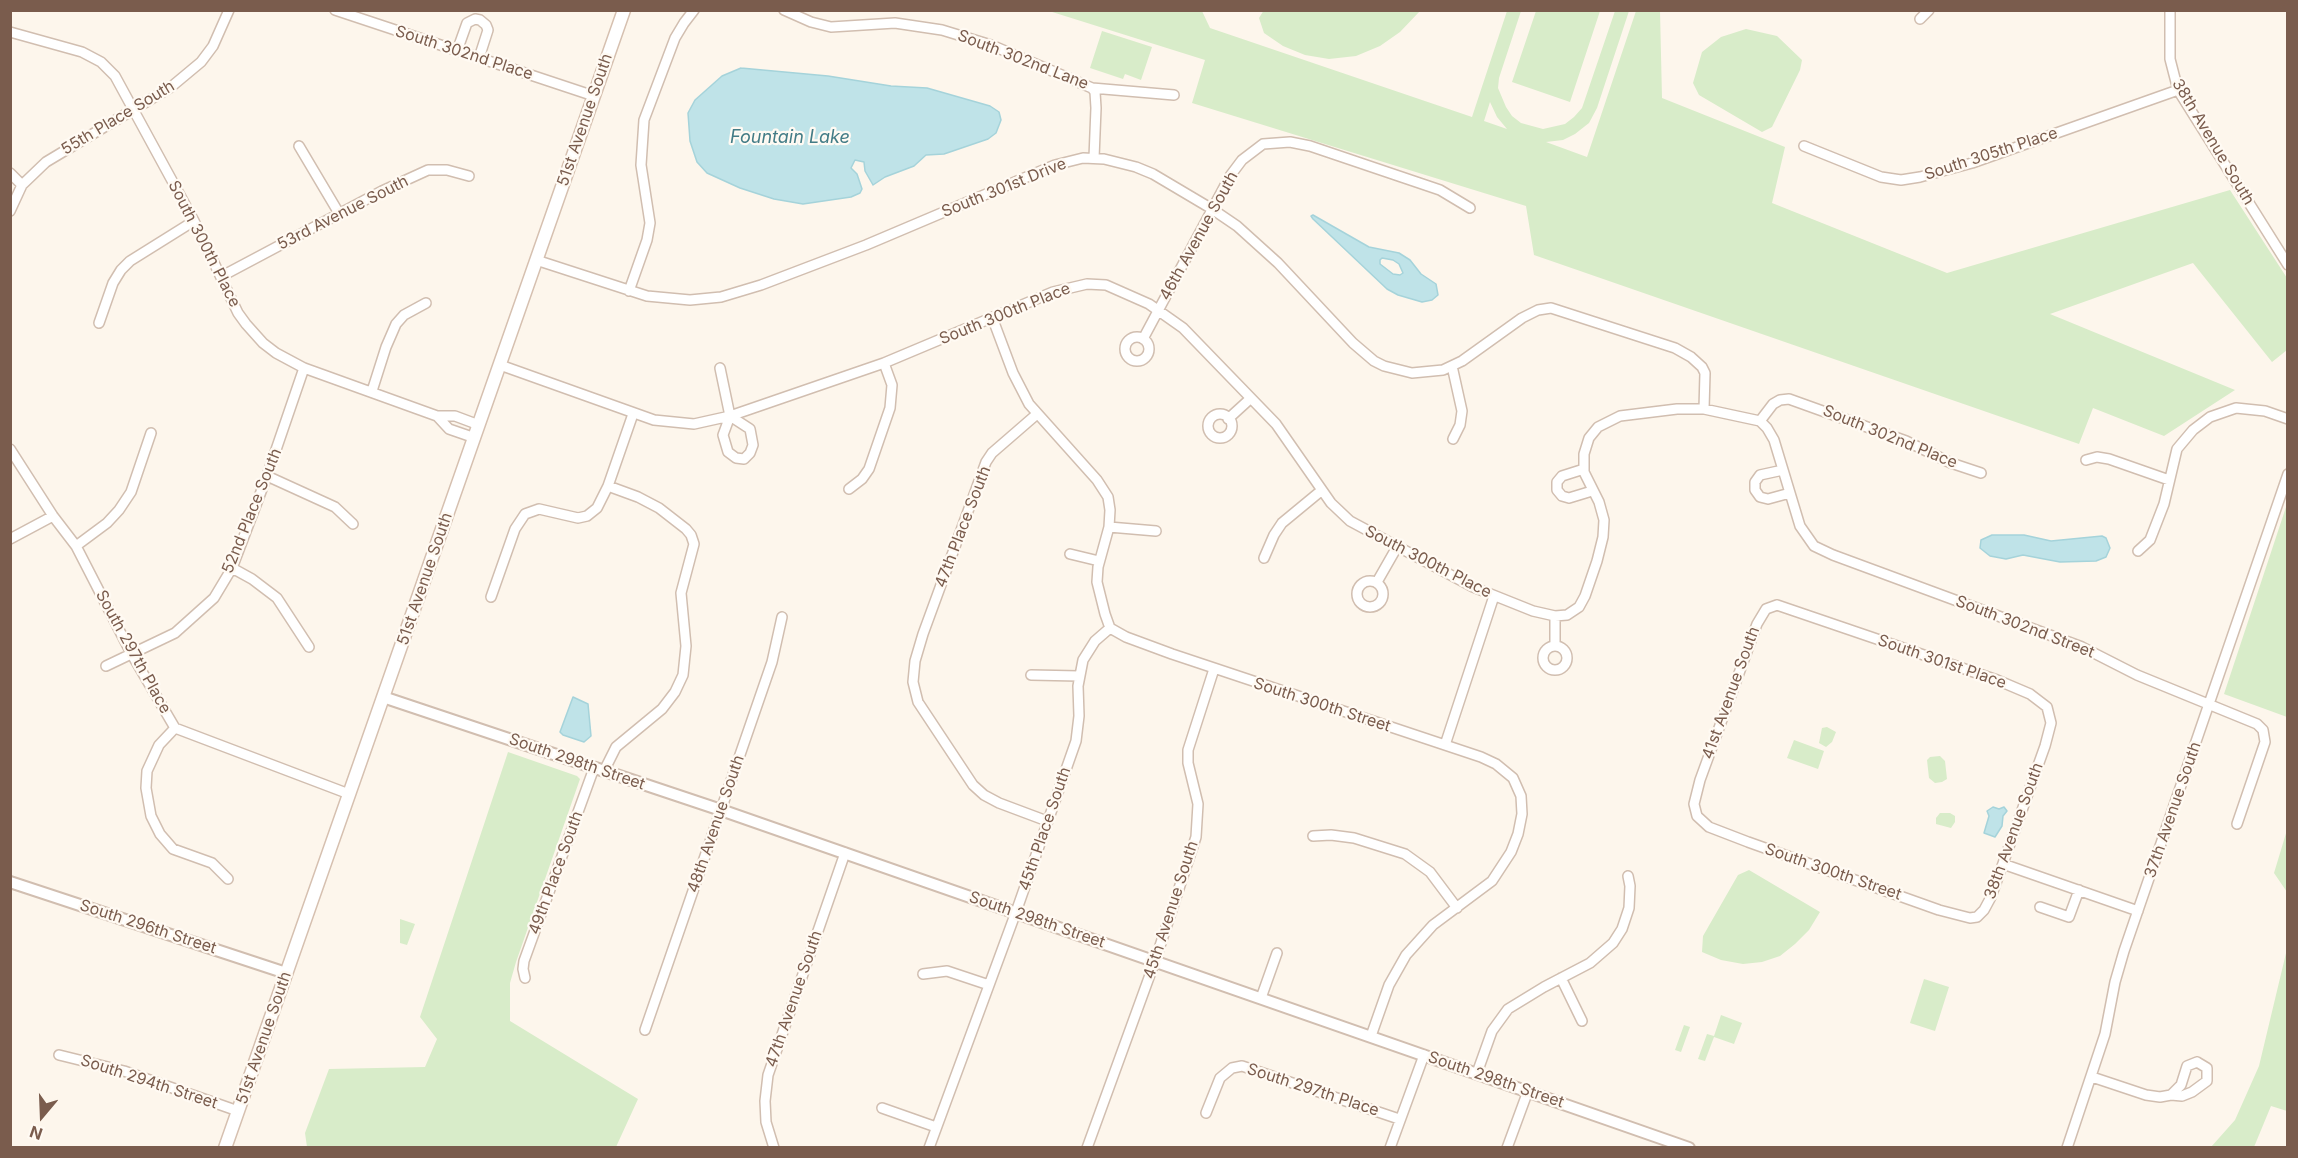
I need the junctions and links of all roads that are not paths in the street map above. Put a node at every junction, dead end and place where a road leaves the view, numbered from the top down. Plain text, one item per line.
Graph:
1 (229, 10) edge
2 (368, 10) edge
3 (624, 10) edge
4 (694, 10) edge
5 (784, 10) edge
6 (1929, 10) edge
7 (2170, 10) edge
8 (340, 11) edge
9 (1920, 20) dead end
10 (365, 21) junction
11 (10, 32) edge
12 (457, 51) junction
13 (479, 58) junction
14 (1092, 88) junction
15 (2178, 90) junction
16 (1174, 95) dead end
17 (594, 96) junction
18 (133, 109) junction
19 (298, 146) dead end
20 (1804, 146) dead end
21 (1094, 158) junction
22 (10, 173) edge
23 (469, 176) dead end
24 (22, 185) junction
25 (1212, 208) junction
26 (1470, 208) dead end
27 (10, 211) edge
28 (340, 215) junction
29 (194, 221) junction
30 (536, 260) junction
31 (2288, 265) edge
32 (222, 276) junction
33 (629, 291) junction
34 (426, 303) dead end
35 (1158, 309) junction
36 (992, 317) junction
37 (99, 323) dead end
38 (1143, 339) dead end
39 (884, 363) junction
40 (500, 365) junction
41 (1452, 366) junction
42 (304, 368) junction
43 (720, 368) dead end
44 (372, 391) junction
45 (1251, 398) junction
46 (1704, 409) junction
47 (633, 414) junction
48 (1037, 414) junction
49 (437, 416) junction
50 (730, 416) junction
51 (1228, 419) dead end
52 (2288, 419) edge
53 (1760, 421) junction
54 (479, 425) junction
55 (151, 433) dead end
56 (475, 438) junction
57 (1453, 439) dead end
58 (10, 449) edge
59 (2086, 460) dead end
60 (1584, 470) junction
61 (1783, 470) junction
62 (1981, 473) dead end
63 (2288, 474) edge
64 (267, 476) junction
65 (2169, 480) junction
66 (608, 486) junction
67 (849, 489) dead end
68 (1322, 490) junction
69 (1592, 491) junction
70 (1790, 493) junction
71 (53, 516) junction
72 (353, 524) dead end
73 (1109, 527) junction
74 (1156, 531) dead end
75 (10, 539) edge
76 (76, 546) junction
77 (1397, 547) junction
78 (2138, 551) dead end
79 (1070, 554) dead end
80 (1264, 558) dead end
81 (1099, 561) junction
82 (232, 568) junction
83 (1377, 582) dead end
84 (1494, 596) junction
85 (491, 597) dead end
86 (1793, 610) joint
87 (1555, 616) junction
88 (782, 617) dead end
89 (1110, 628) junction
90 (1555, 646) dead end
91 (309, 647) dead end
92 (131, 653) junction
93 (106, 666) dead end
94 (1214, 669) junction
95 (1031, 675) dead end
96 (1079, 676) junction
97 (383, 697) junction
98 (2210, 704) junction
99 (175, 728) junction
100 (1445, 745) junction
101 (2045, 746) joint
102 (599, 770) junction
103 (349, 794) junction
104 (1694, 808) joint
105 (721, 810) junction
106 (1047, 821) junction
107 (2237, 824) dead end
108 (1313, 836) dead end
109 (845, 853) junction
110 (2003, 864) junction
111 (1628, 876) dead end
112 (228, 879) dead end
113 (10, 882) edge
114 (2079, 890) junction
115 (2040, 907) dead end
116 (1456, 908) junction
117 (2138, 911) junction
118 (1016, 912) junction
119 (1981, 914) joint
120 (1277, 953) dead end
121 (1155, 961) junction
122 (286, 974) junction
123 (923, 974) dead end
124 (525, 978) dead end
125 (1561, 978) junction
126 (989, 985) junction
127 (1261, 998) junction
128 (1582, 1022) dead end
129 (645, 1030) dead end
130 (1371, 1036) junction
131 (59, 1055) dead end
132 (1424, 1055) junction
133 (1477, 1073) junction
134 (2092, 1077) junction
135 (1528, 1091) junction
136 (2171, 1095) dead end
137 (882, 1108) dead end
138 (238, 1111) junction
139 (1206, 1113) dead end
140 (1399, 1119) junction
141 (936, 1127) junction
142 (225, 1148) edge
143 (774, 1148) edge
144 (928, 1148) edge
145 (1087, 1148) edge
146 (1390, 1148) edge
147 (1507, 1148) edge
148 (1689, 1148) edge
149 (2067, 1148) edge

1 - 18 street, 55th Place South
2 - 10 street
3 - 17 main road, 51st Avenue South
4 - 33 street
5 - 14 street, South 302nd Lane
6 - 9 street
7 - 15 street, 38th Avenue South
8 - 10 street, South 302nd Place
10 - 12 street, South 302nd Place
11 - 18 street, South 300th Place
12 - 13 street, South 302nd Place
12 - 13 street
13 - 17 street, South 302nd Place
14 - 16 street, South 302nd Lane
14 - 21 street
15 - 20 street, South 305th Place
15 - 31 street, 38th Avenue South
17 - 30 main road, 51st Avenue South
18 - 24 street, 55th Place South
18 - 29 street, South 300th Place
19 - 28 street
21 - 25 street, South 301st Drive
21 - 33 street, South 301st Drive
22 - 24 street
23 - 28 street, 53rd Avenue South
24 - 27 street, 55th Place South
25 - 26 street, 46th Avenue South
25 - 35 street, 46th Avenue South
25 - 41 street, South 301st Drive
28 - 32 street, 53rd Avenue South
29 - 32 street, South 300th Place
29 - 37 street
30 - 33 street, South 301st Drive
30 - 40 main road, 51st Avenue South
32 - 42 street, South 300th Place
34 - 44 street
35 - 36 street, South 300th Place
35 - 38 street, 46th Avenue South
35 - 45 street, South 300th Place
36 - 39 street, South 300th Place
36 - 48 street
39 - 50 street, South 300th Place
39 - 67 street
40 - 47 street, South 300th Place
40 - 54 main road, 51st Avenue South
41 - 46 street
41 - 57 street
42 - 44 street, South 300th Place
42 - 64 street, 52nd Place South
43 - 50 street
44 - 49 street, South 300th Place
45 - 51 street
45 - 68 street, South 300th Place
46 - 53 street
46 - 60 street
47 - 50 street, South 300th Place
47 - 66 street
48 - 73 street
48 - 106 street, 47th Place South
49 - 54 street, South 300th Place
49 - 56 street, South 300th Place
52 - 65 street
53 - 61 street
53 - 62 street, South 302nd Place
54 - 56 main road, 51st Avenue South
55 - 76 street
56 - 97 main road, 51st Avenue South
58 - 71 street, South 297th Place
59 - 65 street
60 - 69 street
60 - 69 street
61 - 70 street
61 - 70 street
63 - 98 street, 37th Avenue South
64 - 72 street
64 - 82 street, 52nd Place South
65 - 78 street
66 - 85 street
66 - 102 street, 49th Place South
68 - 77 street, South 300th Place
68 - 80 street
69 - 87 street
70 - 98 street, South 302nd Street
71 - 75 street
71 - 76 street, South 297th Place
73 - 74 street
73 - 81 street
76 - 92 street, South 297th Place
77 - 83 street
77 - 84 street, South 300th Place
79 - 81 street
81 - 89 street
82 - 91 street
82 - 92 street, 52nd Place South
84 - 87 street, South 300th Place
84 - 100 street
86 - 101 street, South 301st Place
86 - 104 street, 41st Avenue South
87 - 90 street
88 - 105 street, 48th Avenue South
89 - 94 street, South 300th Street
89 - 96 street, 45th Place South
92 - 93 street, 52nd Place South
92 - 99 street, South 297th Place
94 - 100 street, South 300th Street
94 - 121 street, 45th Avenue South
95 - 96 street
96 - 106 street, 45th Place South
97 - 102 street, South 298th Street
97 - 103 main road, 51st Avenue South
98 - 107 street, South 302nd Street
98 - 117 street, 37th Avenue South
99 - 103 street, South 297th Place
99 - 112 street
100 - 116 street, South 300th Street
101 - 110 street, 38th Avenue South
102 - 105 street, South 298th Street
102 - 124 street, 49th Place South
103 - 122 main road, 51st Avenue South
104 - 119 street, South 300th Street
105 - 109 street, South 298th Street
105 - 129 street, 48th Avenue South
106 - 118 street, 45th Place South
108 - 116 street
109 - 118 street, South 298th Street
109 - 143 street, 47th Avenue South
110 - 114 street
110 - 119 street, 38th Avenue South
111 - 125 street
113 - 122 street, South 296th Street
114 - 115 street
114 - 117 street
116 - 130 street
117 - 134 street, 37th Avenue South
118 - 121 street, South 298th Street
118 - 126 street, 45th Place South
120 - 127 street
121 - 127 street, South 298th Street
121 - 145 street, 45th Avenue South
122 - 138 main road, 51st Avenue South
123 - 126 street
125 - 128 street
125 - 133 street
126 - 141 street, 45th Place South
127 - 130 street, South 298th Street
130 - 132 street, South 298th Street
131 - 138 street, South 294th Street
132 - 133 street, South 298th Street
132 - 140 street
133 - 135 street, South 298th Street
134 - 136 street
134 - 149 street, 37th Avenue South
135 - 147 street
135 - 148 street, South 298th Street
137 - 141 street
138 - 142 main road, 51st Avenue South
139 - 140 street, South 297th Place
140 - 146 street
141 - 144 street, 45th Place South

